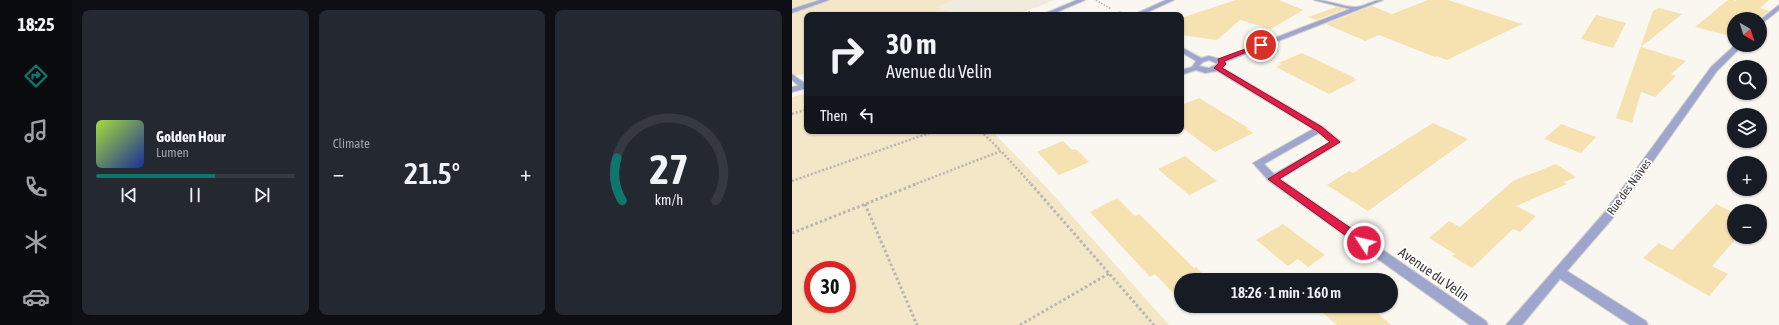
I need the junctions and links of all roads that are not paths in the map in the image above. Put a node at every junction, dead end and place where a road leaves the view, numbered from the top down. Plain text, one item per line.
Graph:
1 (826, 0) edge
2 (1082, 0) edge
3 (1171, 0) edge
4 (1317, 0) edge
5 (1380, 0) edge
6 (1779, 7) edge
7 (1356, 9) junction
8 (792, 11) edge
9 (1052, 12) edge
10 (1143, 12) edge
11 (1767, 18) edge
12 (1184, 52) edge
13 (1732, 52) edge
14 (1198, 64) junction
15 (1219, 64) junction
16 (1184, 71) edge
17 (792, 76) edge
18 (804, 85) edge
19 (804, 87) edge
20 (792, 90) edge
21 (1320, 129) junction
22 (1273, 179) junction
23 (1559, 272) junction
24 (1481, 325) edge
25 (1513, 325) edge
26 (1641, 325) edge

1 - 8 street
2 - 9 street
3 - 10 street
4 - 7 street
5 - 7 street
6 - 11 street
7 - 15 street
12 - 14 street
13 - 23 street, Rue des Naïves
14 - 15 street
14 - 15 street
14 - 16 street
15 - 21 street
17 - 18 street
19 - 20 street
21 - 22 street, Avenue du Velin
21 - 22 street
22 - 24 street, Avenue du Velin
23 - 25 street, Rue des Naïves
23 - 26 street

